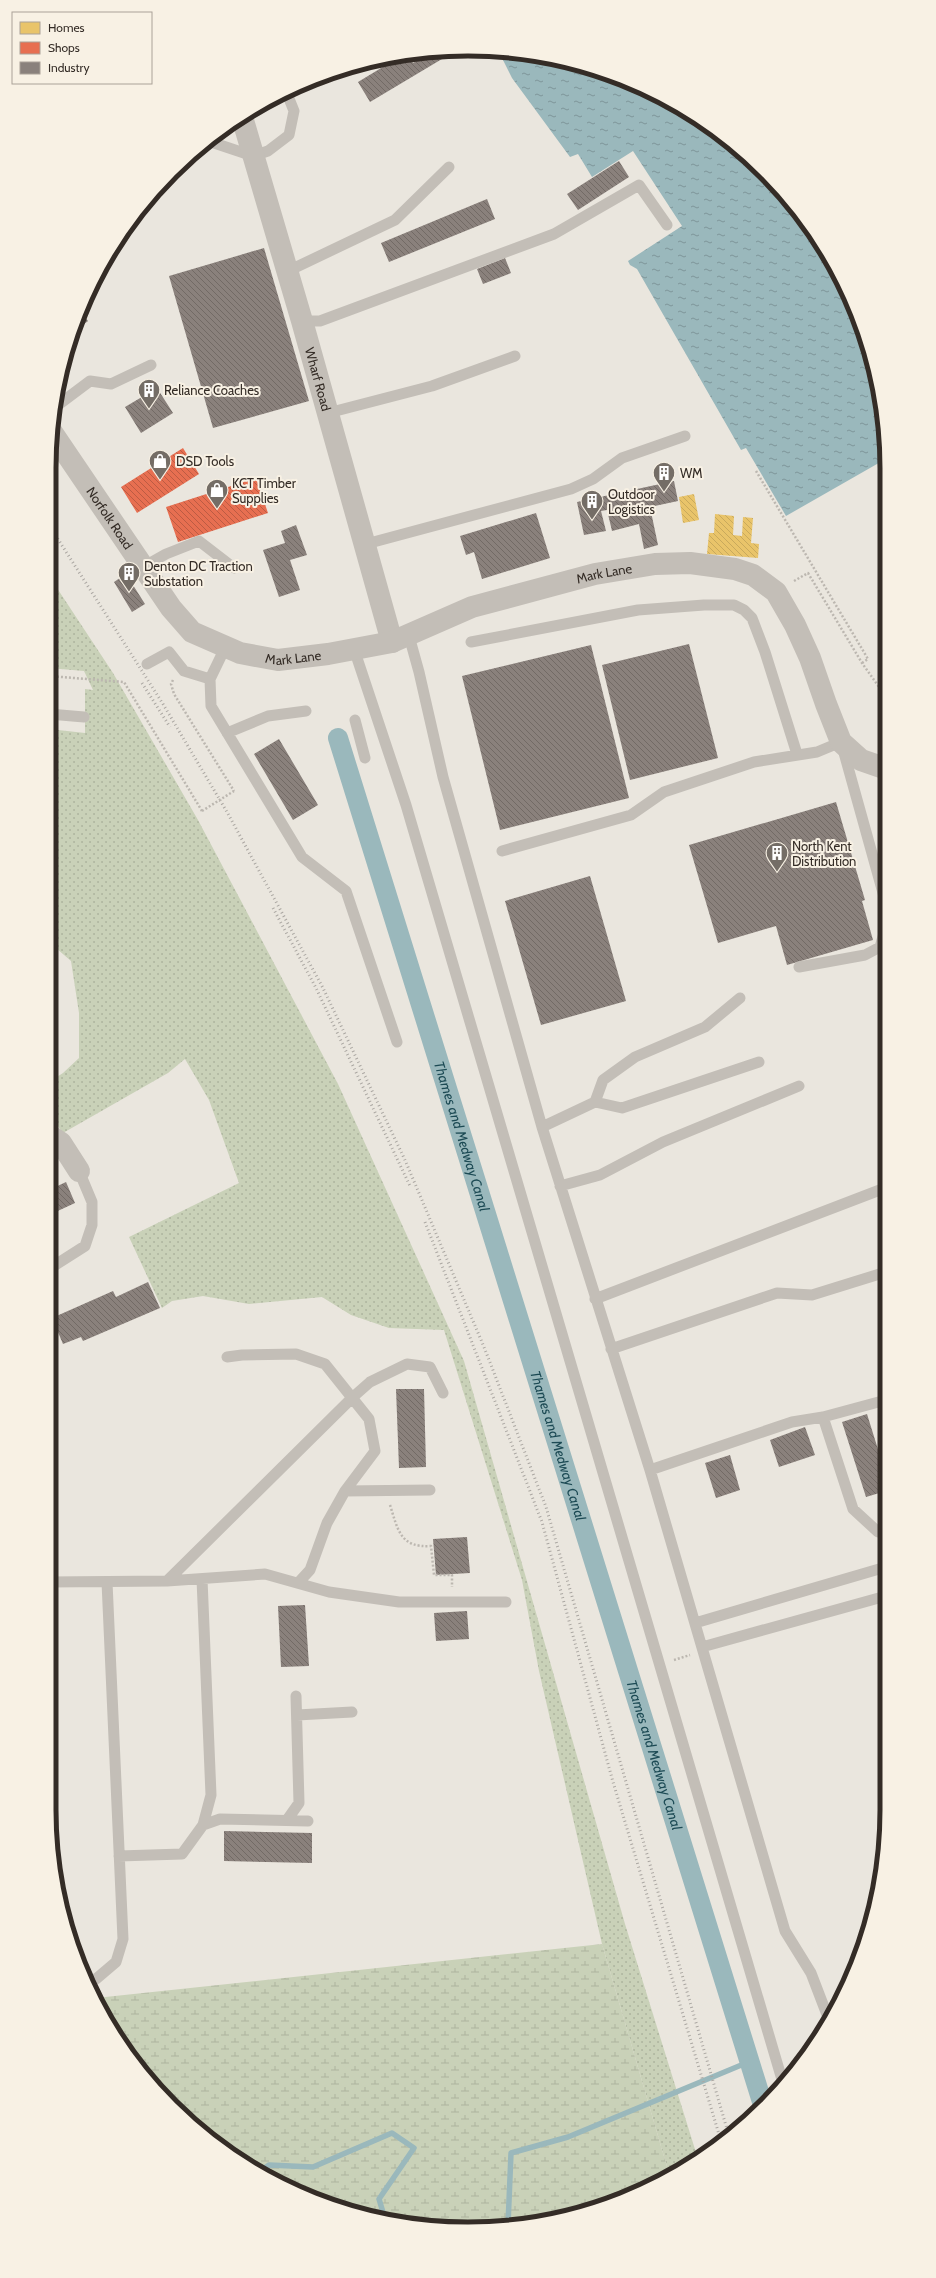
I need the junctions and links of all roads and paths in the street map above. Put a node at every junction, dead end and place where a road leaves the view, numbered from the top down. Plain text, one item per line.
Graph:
1 (288, 97) edge
2 (244, 122) edge
3 (214, 143) edge
4 (254, 156) junction
5 (449, 166) dead end
6 (667, 225) dead end
7 (288, 271) junction
8 (302, 321) junction
9 (515, 356) dead end
10 (151, 364) dead end
11 (62, 402) edge
12 (328, 413) junction
13 (685, 436) dead end
14 (57, 440) edge
15 (756, 471) dead end
16 (366, 544) junction
17 (143, 567) junction
18 (234, 568) dead end
19 (776, 592) junction
20 (400, 639) junction
21 (471, 642) dead end
22 (225, 648) junction
23 (354, 649) junction
24 (862, 662) junction
25 (147, 664) dead end
26 (184, 671) junction
27 (56, 677) edge
28 (210, 679) junction
29 (880, 688) edge
30 (306, 711) dead end
31 (56, 715) edge
32 (84, 717) dead end
33 (355, 720) dead end
34 (227, 733) junction
35 (842, 742) junction
36 (797, 754) junction
37 (365, 758) dead end
38 (880, 767) edge
39 (502, 851) dead end
40 (880, 882) edge
41 (880, 947) edge
42 (799, 967) dead end
43 (740, 998) dead end
44 (397, 1042) dead end
45 (759, 1062) dead end
46 (799, 1086) dead end
47 (595, 1102) junction
48 (542, 1127) junction
49 (56, 1140) edge
50 (79, 1171) joint
51 (560, 1186) junction
52 (880, 1190) edge
53 (56, 1265) edge
54 (880, 1274) edge
55 (595, 1299) junction
56 (611, 1349) junction
57 (227, 1357) dead end
58 (443, 1393) dead end
59 (352, 1397) junction
60 (880, 1402) edge
61 (823, 1417) junction
62 (650, 1470) junction
63 (430, 1490) dead end
64 (346, 1491) junction
65 (389, 1491) junction
66 (878, 1532) dead end
67 (880, 1569) edge
68 (202, 1579) junction
69 (167, 1581) junction
70 (56, 1582) edge
71 (107, 1582) junction
72 (298, 1583) junction
73 (452, 1594) dead end
74 (880, 1598) edge
75 (506, 1602) dead end
76 (695, 1623) junction
77 (703, 1649) junction
78 (659, 1664) junction
79 (296, 1696) dead end
80 (352, 1712) dead end
81 (297, 1714) junction
82 (287, 1820) junction
83 (308, 1820) dead end
84 (203, 1825) junction
85 (119, 1856) junction
86 (92, 1979) edge
87 (826, 2013) edge
88 (781, 2078) edge

1 - 4 lane
2 - 4 street, Wharf Road
3 - 4 lane
4 - 7 street, Wharf Road
5 - 7 lane
6 - 8 lane
7 - 8 street, Wharf Road
8 - 12 street, Wharf Road
9 - 12 lane
10 - 11 lane
12 - 16 street, Wharf Road
13 - 16 lane
14 - 17 street, Norfolk Road
15 - 24 path
16 - 20 street, Wharf Road
17 - 18 lane
17 - 22 street, Norfolk Road
19 - 20 street, Mark Lane
19 - 24 path
19 - 35 street, Mark Lane
20 - 23 street, Mark Lane
20 - 48 lane
21 - 36 lane
22 - 23 street, Mark Lane
22 - 28 lane
23 - 78 lane
24 - 29 path
25 - 26 lane
26 - 27 path, bridge
26 - 28 lane
28 - 34 lane
30 - 34 lane
31 - 32 lane
33 - 37 lane
34 - 44 lane
35 - 36 lane
35 - 38 street, Mark Lane
35 - 40 lane
36 - 39 lane
41 - 42 lane
43 - 47 lane
45 - 47 lane
46 - 51 lane
47 - 48 lane
48 - 51 lane
49 - 50 street
50 - 53 lane
51 - 55 lane
52 - 55 lane
54 - 56 lane
55 - 56 lane
56 - 62 lane
57 - 59 lane
58 - 59 lane
59 - 64 lane
59 - 69 lane
60 - 61 lane
61 - 62 lane
61 - 66 lane
62 - 76 lane
63 - 65 lane
64 - 65 lane
64 - 72 lane
65 - 73 path
67 - 76 lane
68 - 69 lane
68 - 72 lane
68 - 84 lane
69 - 71 lane
70 - 71 lane
71 - 85 lane
72 - 75 lane
74 - 77 lane
76 - 77 lane
77 - 78 path
77 - 87 lane
78 - 88 lane
79 - 81 lane
80 - 81 lane
81 - 82 lane
82 - 83 lane
82 - 84 lane
84 - 85 lane
85 - 86 lane

